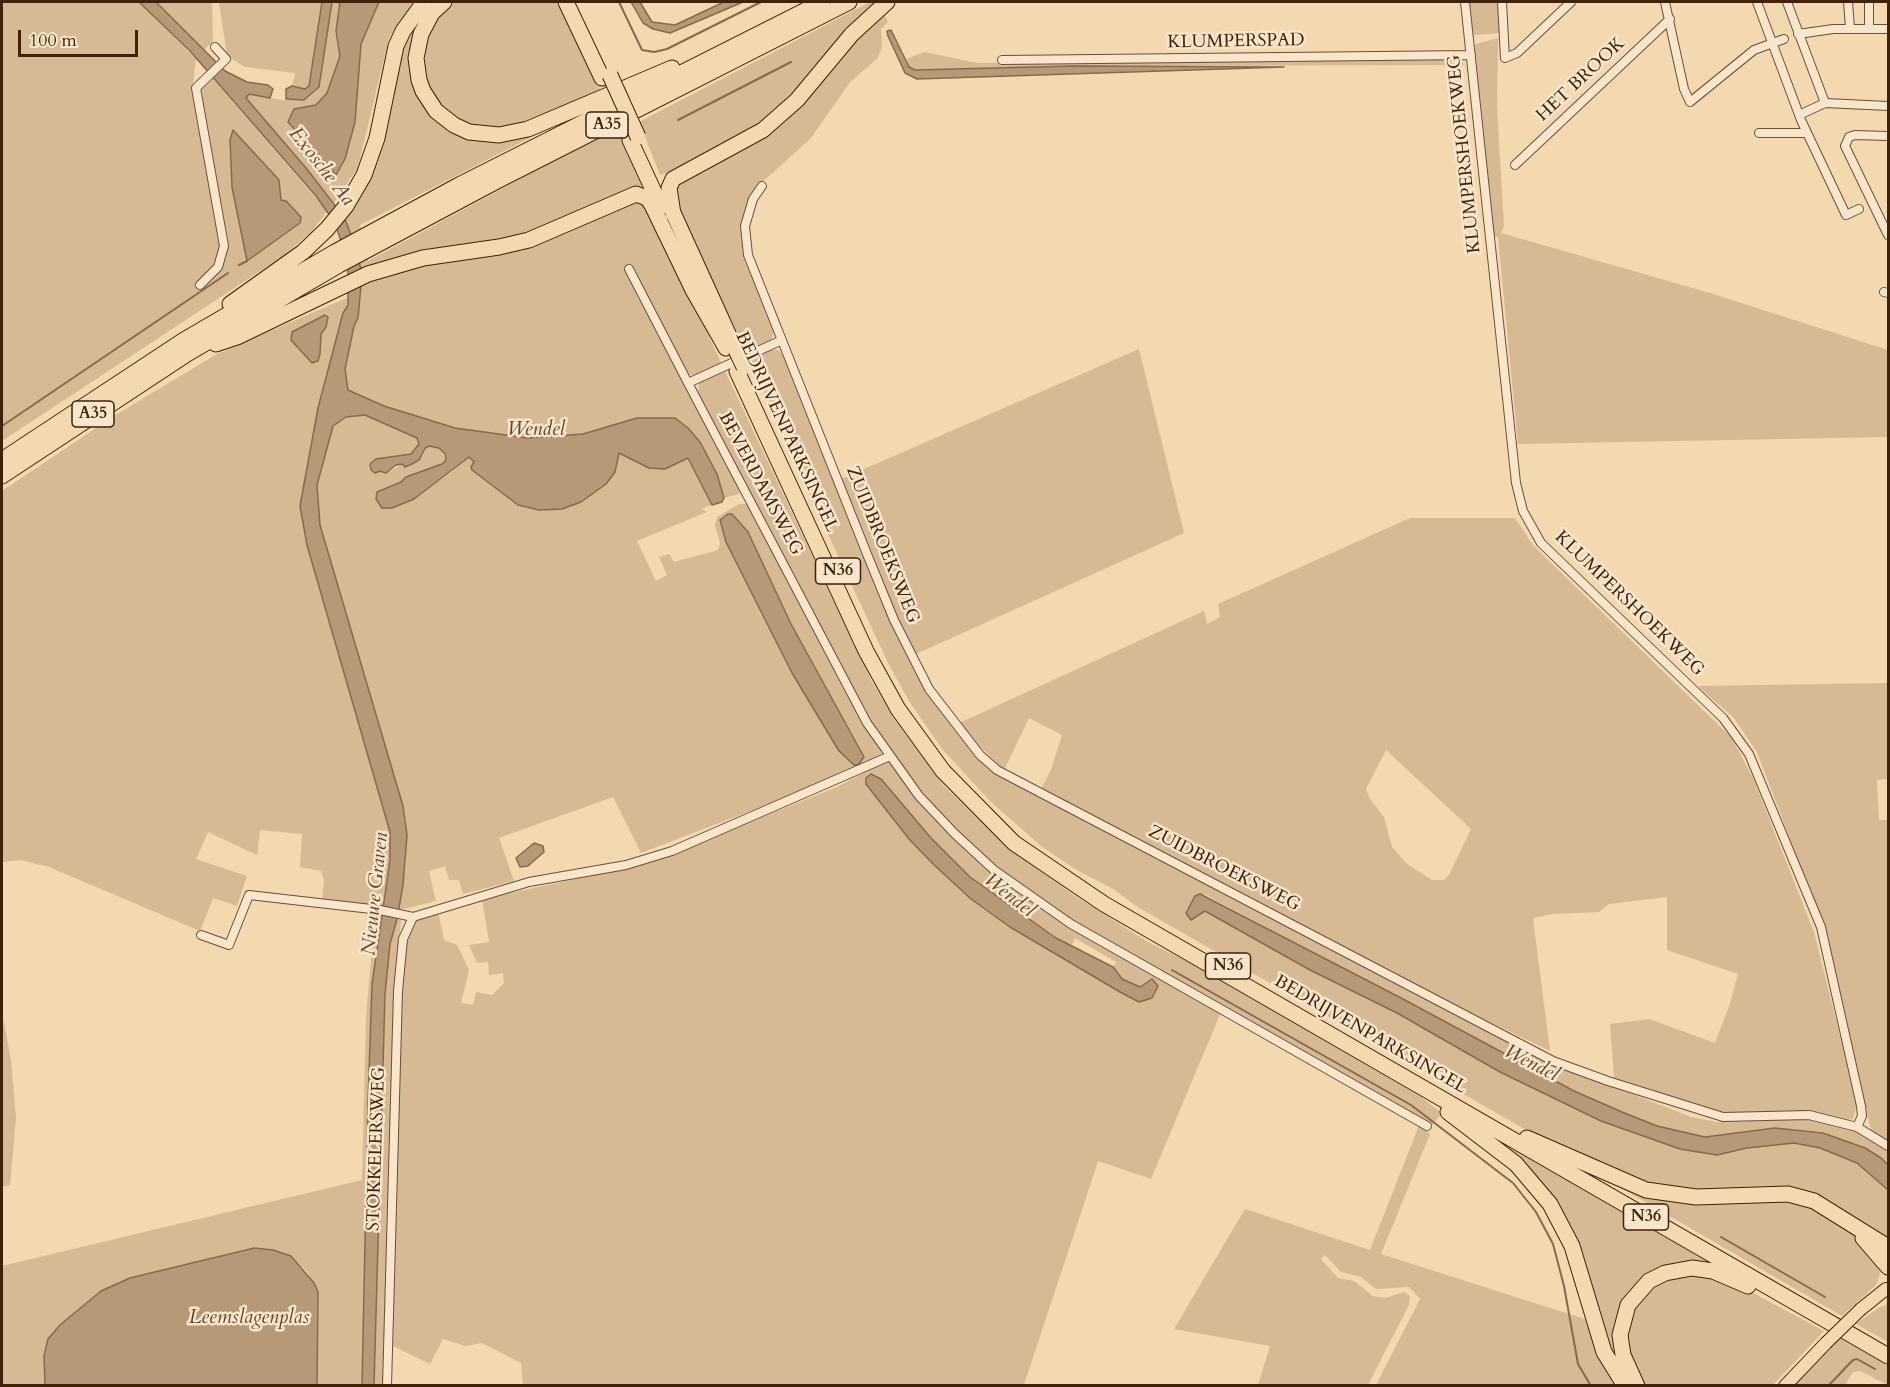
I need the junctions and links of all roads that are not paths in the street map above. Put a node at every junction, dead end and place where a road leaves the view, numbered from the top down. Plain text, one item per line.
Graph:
1 (424, 2) edge
2 (444, 2) edge
3 (566, 2) edge
4 (576, 2) edge
5 (822, 2) edge
6 (849, 2) edge
7 (887, 2) edge
8 (1465, 2) edge
9 (1502, 2) edge
10 (1571, 2) edge
11 (1665, 2) edge
12 (1757, 2) edge
13 (1787, 2) edge
14 (1848, 2) edge
15 (1869, 2) edge
16 (1670, 19) junction
17 (1850, 28) junction
18 (1869, 29) junction
19 (1888, 29) edge
20 (1798, 34) junction
21 (1784, 39) dead end
22 (1770, 43) junction
23 (215, 46) dead end
24 (729, 49) junction
25 (1471, 55) junction
26 (1002, 60) dead end
27 (606, 76) junction
28 (1825, 103) junction
29 (1888, 106) edge
30 (1799, 115) junction
31 (1759, 133) dead end
32 (1807, 133) junction
33 (1888, 136) edge
34 (634, 138) junction
35 (1515, 165) dead end
36 (762, 186) dead end
37 (1859, 209) dead end
38 (673, 214) junction
39 (1884, 216) edge
40 (1888, 235) edge
41 (363, 244) junction
42 (629, 269) dead end
43 (200, 285) dead end
44 (782, 340) junction
45 (185, 347) junction
46 (730, 351) junction
47 (740, 369) junction
48 (688, 383) junction
49 (2, 460) edge
50 (2, 476) edge
51 (890, 756) junction
52 (413, 917) junction
53 (201, 935) dead end
54 (1412, 1082) junction
55 (1427, 1125) dead end
56 (1857, 1127) junction
57 (1527, 1138) junction
58 (1888, 1146) edge
59 (1851, 1224) junction
60 (1888, 1247) edge
61 (1888, 1267) edge
62 (1887, 1291) edge
63 (1886, 1351) edge
64 (387, 1386) edge
65 (1625, 1386) edge
66 (1637, 1386) edge
67 (1785, 1386) edge

1 - 45 highway, A35
2 - 24 highway, A35
3 - 27 highway, BEDRIJVENPARKSINGEL / N36
4 - 27 highway, BEDRIJVENPARKSINGEL / N36
5 - 24 highway, A35
6 - 41 highway, A35
7 - 38 highway
8 - 25 street, KLUMPERSHOEKWEG
9 - 10 street
11 - 16 street
12 - 22 street
13 - 20 street
14 - 17 street
15 - 18 street
16 - 22 street
16 - 35 street, HET BROOK
17 - 18 street
17 - 20 street
18 - 19 street
20 - 28 street
21 - 22 street
22 - 30 street
23 - 43 street
24 - 41 highway, A35
25 - 26 street, KLUMPERSPAD
25 - 56 street, KLUMPERSHOEKWEG
27 - 34 highway, BEDRIJVENPARKSINGEL / N36, bridge
28 - 29 street
28 - 30 street
30 - 32 street
31 - 32 street
32 - 37 street
33 - 39 street
34 - 38 highway, BEDRIJVENPARKSINGEL / N36
34 - 46 highway, BEDRIJVENPARKSINGEL / N36
36 - 44 street
38 - 46 highway, BEDRIJVENPARKSINGEL / N36
39 - 40 street
41 - 45 highway, A35
42 - 48 street, BEVERDAMSWEG
44 - 48 street
44 - 56 street, ZUIDBROEKSWEG
45 - 46 highway, A35
45 - 49 highway, A35
45 - 50 highway, A35
46 - 47 highway, BEDRIJVENPARKSINGEL / N36
47 - 54 highway, BEDRIJVENPARKSINGEL / N36
47 - 57 highway, BEDRIJVENPARKSINGEL / N36
48 - 51 street, BEVERDAMSWEG
51 - 52 street
51 - 55 street
52 - 53 street
52 - 64 street, STOKKELERSWEG
54 - 63 highway, BEDRIJVENPARKSINGEL / N36
54 - 65 highway, N36
56 - 58 street, ZUIDBROEKSWEG
57 - 59 highway, N36
57 - 63 highway, BEDRIJVENPARKSINGEL / N36
59 - 60 highway
59 - 61 highway, N36
61 - 62 main road
62 - 67 main road, bridge
63 - 66 highway

